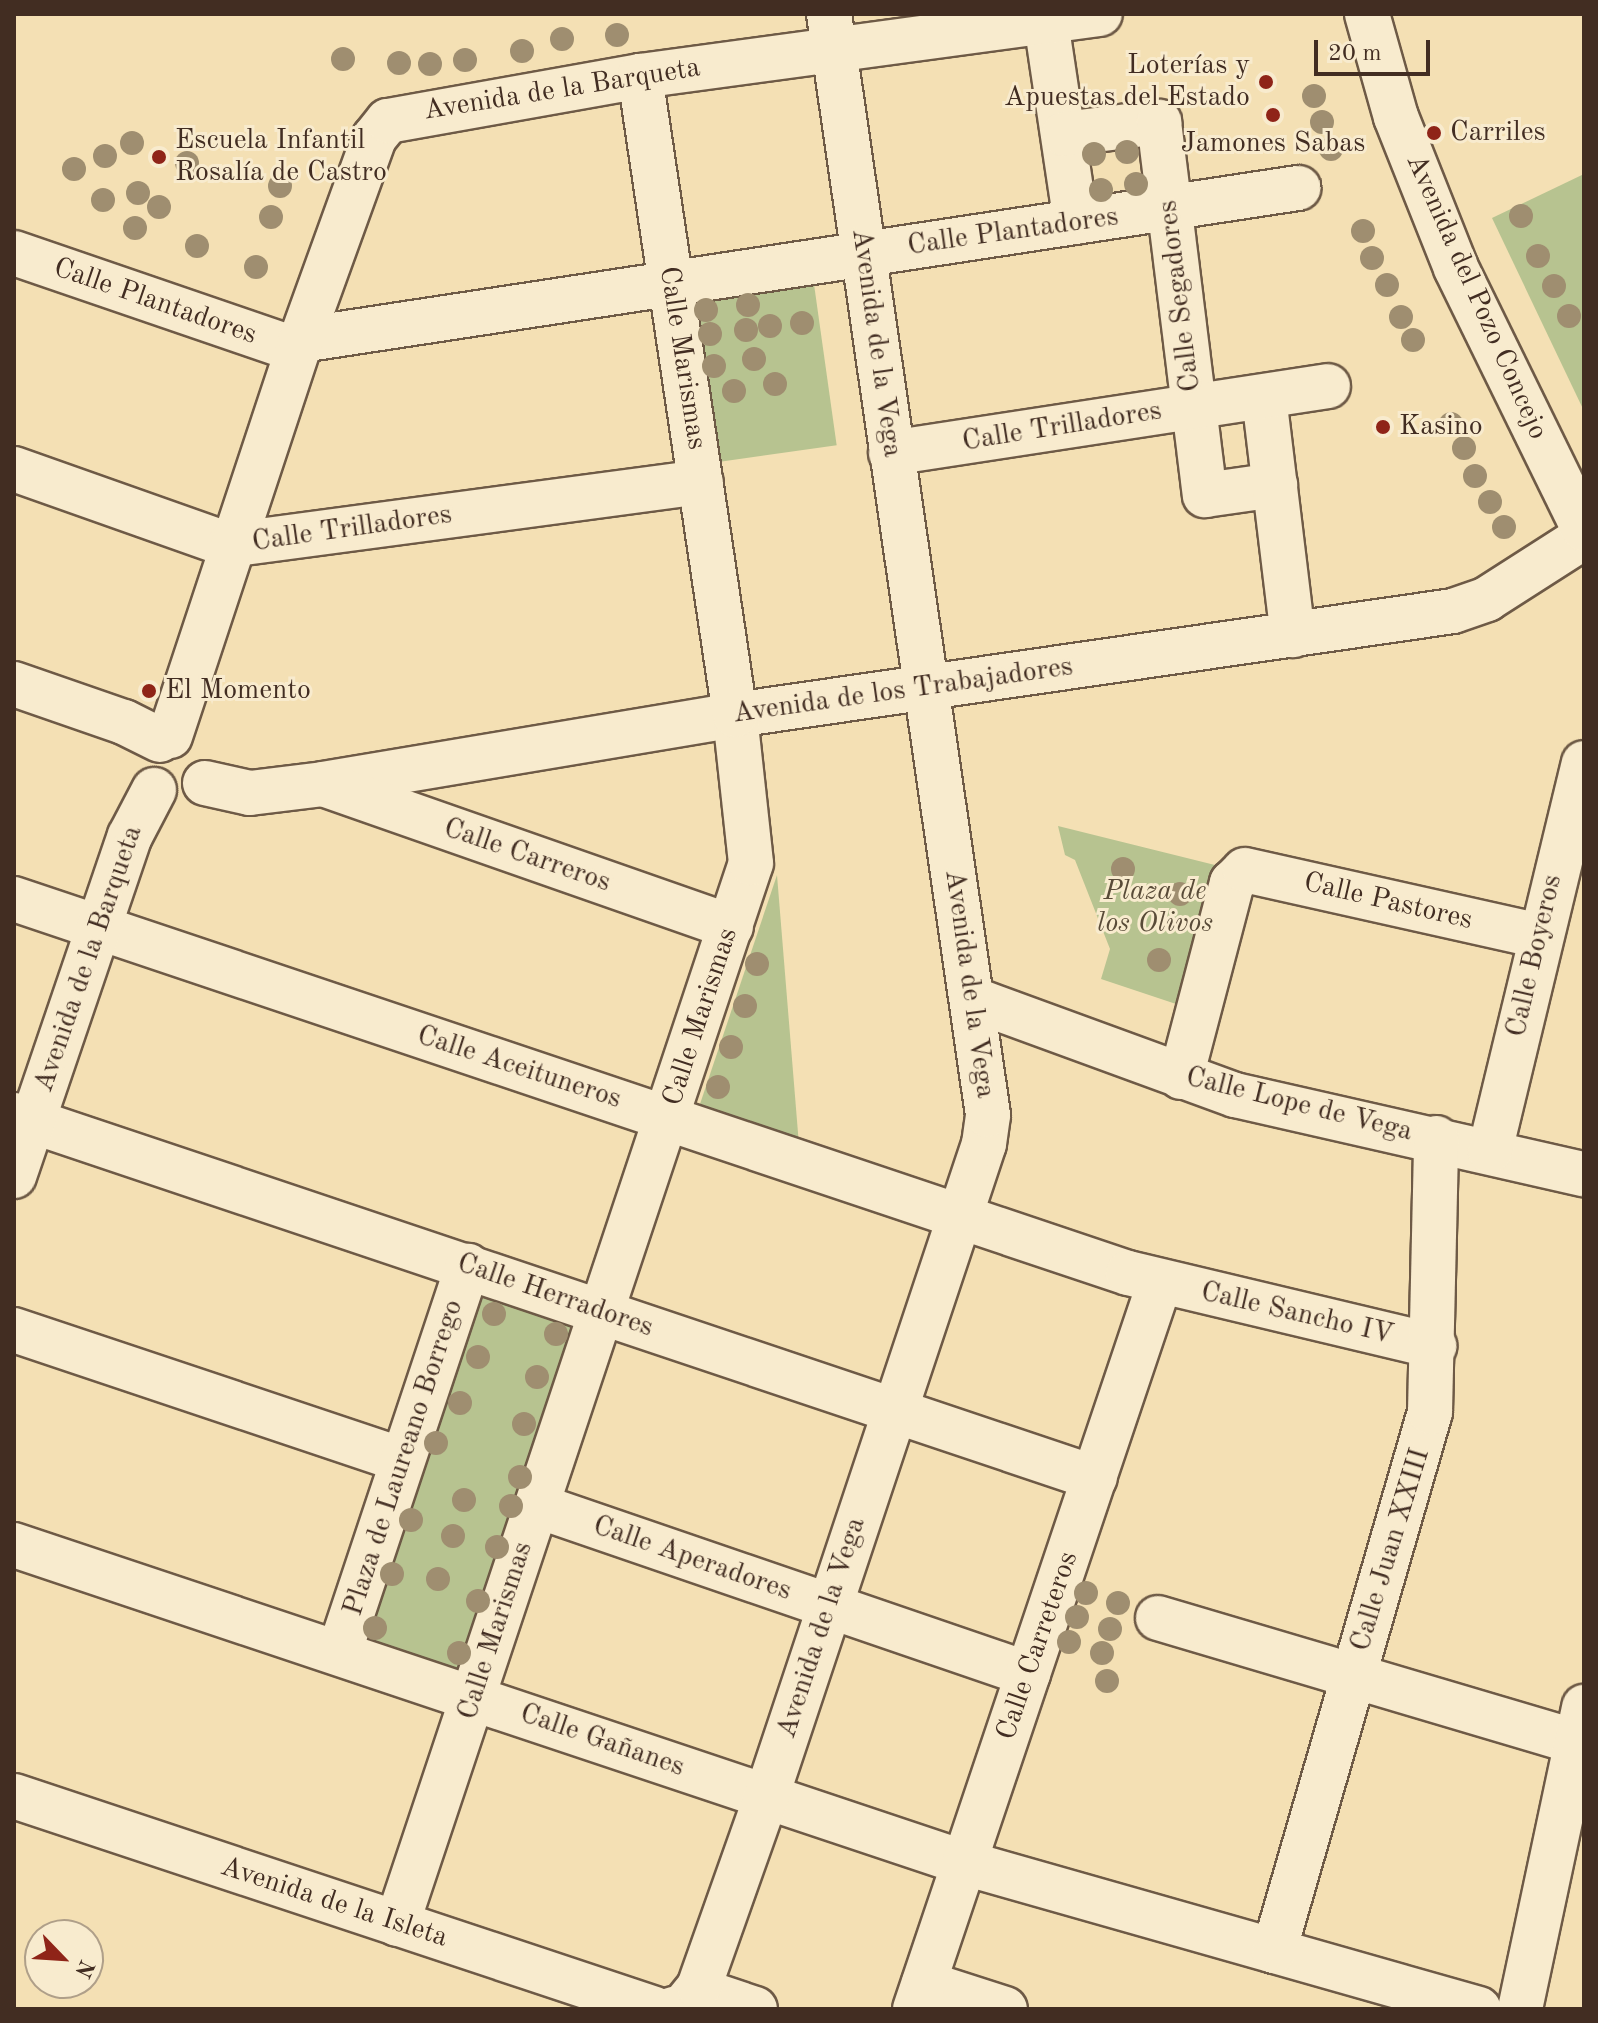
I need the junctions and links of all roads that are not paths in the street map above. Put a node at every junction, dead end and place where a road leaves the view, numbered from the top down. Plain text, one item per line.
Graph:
1 (1100, 14) edge
2 (1367, 14) edge
3 (1046, 22) junction
4 (832, 32) edge
5 (640, 76) junction
6 (1064, 134) junction
7 (1298, 188) dead end
8 (1170, 208) junction
9 (1076, 222) junction
10 (14, 253) edge
11 (864, 254) junction
12 (670, 283) junction
13 (299, 345) junction
14 (1328, 386) dead end
15 (1264, 397) junction
16 (1193, 406) junction
17 (891, 453) junction
18 (14, 469) edge
19 (701, 482) junction
20 (1275, 485) junction
21 (1584, 529) edge
22 (1584, 537) edge
23 (229, 545) junction
24 (1293, 635) junction
25 (14, 684) edge
26 (923, 688) junction
27 (735, 715) junction
28 (165, 738) junction
29 (1584, 763) edge
30 (205, 783) junction
31 (323, 784) junction
32 (154, 790) junction
33 (14, 899) edge
34 (731, 927) junction
35 (99, 928) junction
36 (1540, 936) junction
37 (975, 1000) junction
38 (1181, 1077) junction
39 (668, 1117) junction
40 (23, 1118) edge
41 (1436, 1138) junction
42 (1490, 1151) junction
43 (1584, 1174) edge
44 (14, 1176) edge
45 (961, 1215) junction
46 (468, 1266) junction
47 (1160, 1282) junction
48 (601, 1311) junction
49 (14, 1330) edge
50 (1434, 1346) junction
51 (895, 1410) junction
52 (402, 1460) junction
53 (1095, 1478) junction
54 (538, 1506) junction
55 (14, 1545) edge
56 (828, 1606) junction
57 (1158, 1618) dead end
58 (340, 1650) junction
59 (1028, 1674) junction
60 (1353, 1677) junction
61 (475, 1697) junction
62 (1582, 1731) edge
63 (14, 1796) edge
64 (766, 1798) junction
65 (965, 1863) junction
66 (397, 1924) junction
67 (1274, 1951) junction
68 (919, 1996) edge
69 (677, 2004) edge
70 (755, 2009) edge
71 (1005, 2009) edge
72 (1479, 2009) edge
73 (1520, 2009) edge

1 - 3 street, Avenida de la Barqueta
2 - 21 street, Avenida del Pozo Concejo
3 - 4 street, Avenida de la Barqueta
3 - 6 street
4 - 5 street, Avenida de la Barqueta
4 - 11 street, Avenida de la Vega
5 - 12 street, Calle Marismas
5 - 13 street, Avenida de la Barqueta
6 - 8 street, Calle Segadores
6 - 9 street
7 - 8 street, Calle Plantadores
8 - 9 street, Calle Plantadores
8 - 16 street, Calle Segadores
9 - 11 street, Calle Plantadores
10 - 13 street, Calle Plantadores
11 - 12 street, Calle Plantadores
11 - 17 street, Avenida de la Vega
12 - 13 street, Calle Plantadores
12 - 19 street, Calle Marismas
13 - 23 street, Avenida de la Barqueta
14 - 15 street, Calle Trilladores
15 - 16 street, Calle Trilladores
15 - 20 street
16 - 17 street, Calle Trilladores
16 - 20 street, Calle Segadores
17 - 26 street, Avenida de la Vega
18 - 23 street, Calle Trilladores
19 - 23 street, Calle Trilladores
19 - 27 street, Calle Marismas
20 - 24 street
22 - 24 street, Avenida de los Trabajadores
23 - 28 street, Avenida de la Barqueta
24 - 26 street, Avenida de los Trabajadores
25 - 28 street
26 - 27 street, Avenida de los Trabajadores
26 - 37 street, Avenida de la Vega
27 - 31 street, Avenida de los Trabajadores
27 - 34 street, Calle Marismas
28 - 30 street
28 - 32 street
29 - 36 street, Calle Boyeros
30 - 31 street, Avenida de los Trabajadores
30 - 32 street
31 - 34 street, Calle Carreros
32 - 35 street, Avenida de la Barqueta
33 - 35 street, Calle Aceituneros
34 - 39 street, Calle Marismas
35 - 39 street, Calle Aceituneros
35 - 40 street, Avenida de la Barqueta
36 - 38 street, Calle Pastores
36 - 42 street, Calle Boyeros
37 - 38 street, Calle Lope de Vega
37 - 45 street, Avenida de la Vega
38 - 41 street, Calle Lope de Vega
39 - 45 street, Calle Aceituneros
39 - 48 street, Calle Marismas
40 - 44 street, Avenida de la Barqueta
40 - 46 street, Calle Herradores
41 - 42 street, Calle Lope de Vega
41 - 50 street, Calle Juan XXIII
42 - 43 street, Calle Lope de Vega
45 - 47 street, Calle Aceituneros
45 - 51 street, Avenida de la Vega
46 - 48 street, Calle Herradores
46 - 52 street, Plaza de Laureano Borrego
47 - 50 street, Calle Sancho IV
47 - 53 street, Calle Carreteros
48 - 51 street, Calle Herradores
48 - 54 street, Calle Marismas
49 - 52 street
50 - 60 street, Calle Juan XXIII
51 - 53 street, Calle Herradores
51 - 56 street, Avenida de la Vega
52 - 58 street, Plaza de Laureano Borrego
53 - 59 street, Calle Carreteros
54 - 56 street, Calle Aperadores
54 - 61 street, Calle Marismas
55 - 58 street, Calle Gañanes
56 - 59 street, Calle Aperadores
56 - 64 street, Avenida de la Vega
57 - 60 street
58 - 61 street, Calle Gañanes
59 - 65 street, Calle Carreteros
60 - 62 street
60 - 67 street, Calle Juan XXIII
61 - 64 street, Calle Gañanes
61 - 66 street, Calle Marismas
62 - 73 street
63 - 66 street, Avenida de la Isleta
64 - 65 street, Calle Gañanes
64 - 69 street, Avenida de la Vega
65 - 67 street, Calle Gañanes
65 - 68 street, Calle Carreteros
66 - 69 street, Avenida de la Isleta
67 - 72 street, Calle Gañanes
68 - 71 street
69 - 70 street, Avenida de la Isleta

